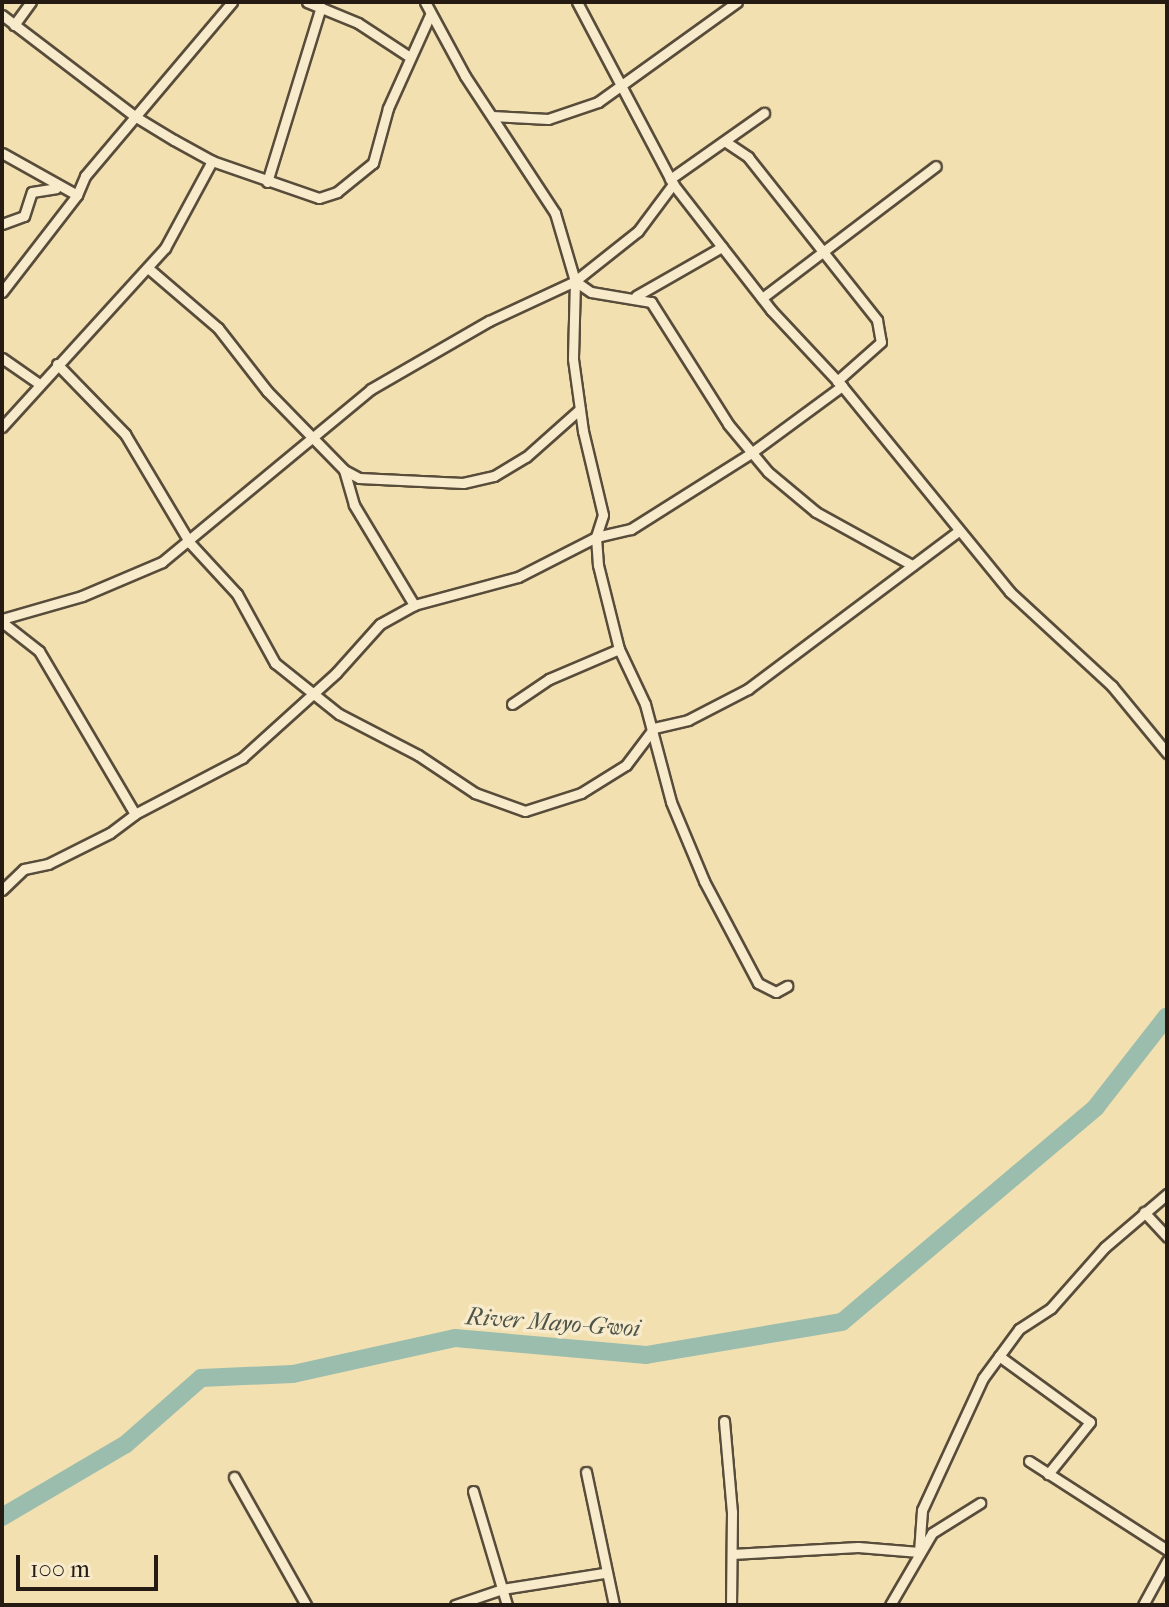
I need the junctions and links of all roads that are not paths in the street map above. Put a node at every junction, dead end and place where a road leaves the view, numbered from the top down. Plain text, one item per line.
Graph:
1 (31, 2) edge
2 (232, 2) edge
3 (307, 2) edge
4 (425, 2) edge
5 (577, 2) edge
6 (737, 2) edge
7 (321, 7) junction
8 (2, 15) edge
9 (430, 15) junction
10 (14, 25) junction
11 (410, 57) junction
12 (621, 88) junction
13 (764, 113) dead end
14 (492, 116) junction
15 (136, 117) junction
16 (726, 142) junction
17 (2, 153) edge
18 (212, 161) junction
19 (936, 166) dead end
20 (672, 181) junction
21 (267, 182) junction
22 (56, 188) junction
23 (77, 195) junction
24 (2, 224) edge
25 (722, 247) junction
26 (823, 252) junction
27 (148, 268) junction
28 (575, 281) junction
29 (2, 292) edge
30 (633, 297) junction
31 (762, 298) junction
32 (2, 358) edge
33 (57, 364) junction
34 (38, 383) junction
35 (840, 384) junction
36 (580, 409) junction
37 (2, 427) edge
38 (310, 436) junction
39 (751, 453) junction
40 (344, 470) junction
41 (957, 532) junction
42 (596, 537) junction
43 (190, 543) junction
44 (912, 565) junction
45 (414, 605) junction
46 (2, 621) edge
47 (619, 649) junction
48 (311, 695) junction
49 (512, 704) dead end
50 (654, 728) junction
51 (1167, 753) edge
52 (135, 814) junction
53 (2, 890) edge
54 (787, 986) dead end
55 (1167, 1194) edge
56 (1144, 1212) junction
57 (1167, 1237) edge
58 (999, 1356) junction
59 (724, 1421) dead end
60 (1029, 1461) dead end
61 (586, 1472) dead end
62 (1048, 1474) junction
63 (234, 1477) dead end
64 (473, 1491) dead end
65 (980, 1503) dead end
66 (1166, 1544) edge
67 (919, 1552) junction
68 (732, 1554) junction
69 (1167, 1561) edge
70 (604, 1573) junction
71 (502, 1589) junction
72 (306, 1605) edge
73 (455, 1605) edge
74 (507, 1605) edge
75 (614, 1605) edge
76 (731, 1605) edge
77 (890, 1605) edge
78 (1143, 1605) edge

1 - 10 street
2 - 15 street
3 - 7 street
4 - 9 street
5 - 12 street
6 - 12 street
7 - 11 street
7 - 21 street
8 - 10 street
9 - 11 street
9 - 14 street
10 - 15 street
11 - 21 street
12 - 14 street
12 - 20 street
13 - 16 street
14 - 28 street
15 - 18 street
15 - 23 street
16 - 20 street
16 - 26 street
17 - 22 street
18 - 21 street
18 - 27 street
19 - 26 street
20 - 25 street
20 - 28 street
22 - 23 street
22 - 24 street
23 - 29 street
25 - 30 street
25 - 31 street
26 - 31 street
26 - 35 street
27 - 33 street
27 - 38 street
28 - 30 street
28 - 36 street
28 - 38 street
30 - 39 street
31 - 35 street
32 - 34 street
33 - 34 street
33 - 43 street
34 - 37 street
35 - 39 street
35 - 41 street
36 - 40 street
36 - 42 street
38 - 40 street
38 - 43 street
39 - 42 street
39 - 44 street
40 - 45 street
41 - 44 street
41 - 51 street
42 - 45 street
42 - 47 street
43 - 46 street
43 - 48 street
44 - 50 street
45 - 48 street
46 - 52 street
47 - 49 street
47 - 50 street
48 - 50 street
48 - 52 street
50 - 54 street
52 - 53 street
55 - 56 street
56 - 57 street
56 - 58 street
58 - 62 street
58 - 67 street
59 - 68 street
60 - 62 street
61 - 70 street
62 - 66 street
63 - 72 street
64 - 71 street
65 - 67 street
67 - 68 street
67 - 77 street
68 - 76 street
69 - 78 street
70 - 71 street
70 - 75 street
71 - 73 street
71 - 74 street

